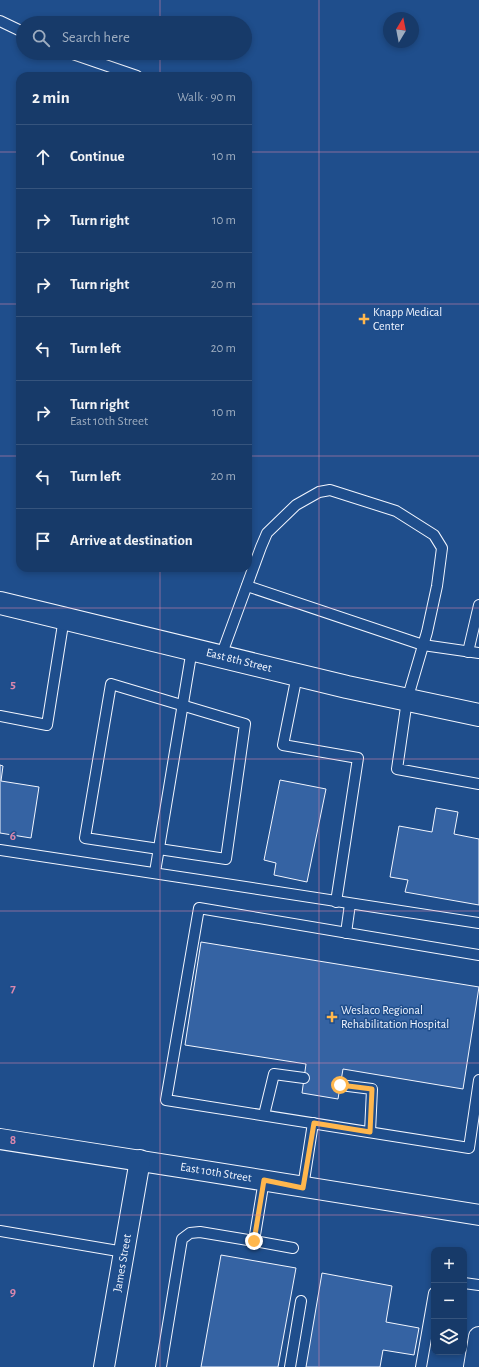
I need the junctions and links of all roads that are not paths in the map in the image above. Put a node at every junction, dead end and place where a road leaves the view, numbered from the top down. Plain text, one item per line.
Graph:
1 (0, 21) edge
2 (16, 29) edge
3 (90, 60) edge
4 (125, 72) edge
5 (247, 586) junction
6 (0, 603) edge
7 (479, 605) edge
8 (64, 618) junction
9 (423, 645) junction
10 (192, 649) junction
11 (468, 652) junction
12 (479, 654) edge
13 (220, 656) junction
14 (297, 674) junction
15 (407, 700) junction
16 (182, 706) junction
17 (479, 715) edge
18 (0, 716) edge
19 (479, 784) edge
20 (159, 849) junction
21 (0, 850) edge
22 (155, 872) junction
23 (336, 902) junction
24 (350, 904) junction
25 (479, 924) edge
26 (346, 933) junction
27 (479, 955) edge
28 (304, 1078) dead end
29 (479, 1080) edge
30 (340, 1085) dead end
31 (264, 1115) junction
32 (314, 1123) junction
33 (370, 1132) junction
34 (0, 1139) edge
35 (140, 1160) junction
36 (264, 1180) junction
37 (303, 1188) junction
38 (479, 1215) edge
39 (0, 1231) edge
40 (254, 1241) junction
41 (293, 1248) dead end
42 (124, 1252) junction
43 (467, 1283) edge
44 (479, 1285) edge
45 (301, 1301) dead end
46 (431, 1310) edge
47 (479, 1342) edge
48 (104, 1367) edge
49 (161, 1367) edge
50 (290, 1367) edge
51 (421, 1367) edge
52 (474, 1367) edge

1 - 2 lane
3 - 4 lane
5 - 9 lane
5 - 9 lane
5 - 13 lane
6 - 8 street, East 8th Street
7 - 11 lane
8 - 10 street, East 8th Street
8 - 18 lane
9 - 11 lane
9 - 15 lane
10 - 13 street, East 8th Street
10 - 16 lane
11 - 12 lane
13 - 14 street, East 8th Street
14 - 15 street, East 8th Street
14 - 23 lane
15 - 17 street, East 8th Street
15 - 19 lane
16 - 20 lane
16 - 20 lane
16 - 20 lane
20 - 22 lane
21 - 22 lane
22 - 23 lane
23 - 24 lane
24 - 25 lane
24 - 26 lane
26 - 27 lane
26 - 31 lane
28 - 31 lane
29 - 33 lane
30 - 33 lane
31 - 32 lane
32 - 33 lane
32 - 37 lane
34 - 35 street, East 10th Street
35 - 36 street, East 10th Street
35 - 42 street, James Street
36 - 37 street, East 10th Street
36 - 40 lane
37 - 38 street, East 10th Street
39 - 42 lane
40 - 41 lane
40 - 49 lane
42 - 48 street, James Street
43 - 44 lane
45 - 50 lane
46 - 51 lane
47 - 52 street

